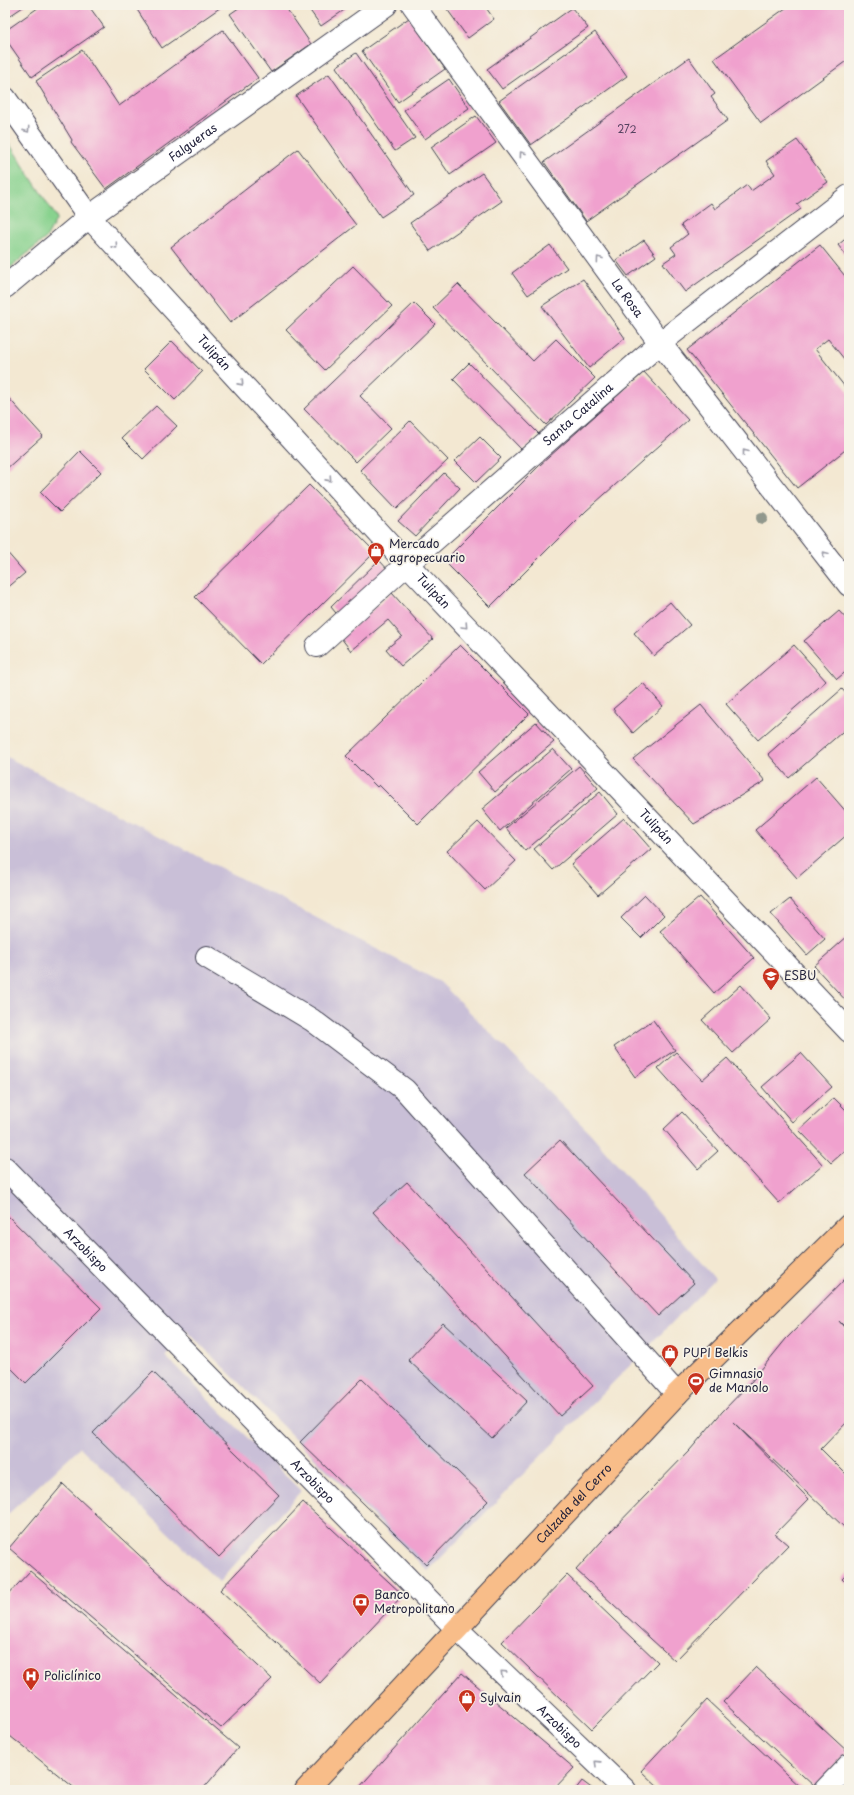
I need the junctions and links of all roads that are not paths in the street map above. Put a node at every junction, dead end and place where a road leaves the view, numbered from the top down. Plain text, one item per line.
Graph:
1 (386, 5) edge
2 (413, 5) edge
3 (5, 98) edge
4 (849, 196) edge
5 (89, 217) junction
6 (5, 287) edge
7 (660, 343) junction
8 (406, 564) junction
9 (849, 585) edge
10 (317, 646) dead end
11 (208, 957) dead end
12 (849, 1031) edge
13 (5, 1168) edge
14 (849, 1225) edge
15 (677, 1394) junction
16 (456, 1629) junction
17 (849, 1765) edge
18 (306, 1790) edge
19 (625, 1790) edge
20 (825, 1790) edge

1 - 5 street, Falgueras
7 -> 2 street, La Rosa
3 -> 5 street, Tulipán
4 - 7 street, Santa Catalina
5 - 6 street, Falgueras
5 -> 8 street, Tulipán
7 - 8 street, Santa Catalina
9 -> 7 street, La Rosa
8 - 10 street, Santa Catalina
8 -> 12 street, Tulipán
11 - 15 street
13 - 16 street, Arzobispo
14 - 15 main road, Calzada del Cerro
15 - 16 main road, Calzada del Cerro
16 - 18 main road, Calzada del Cerro
19 -> 16 street, Arzobispo
17 - 20 street

